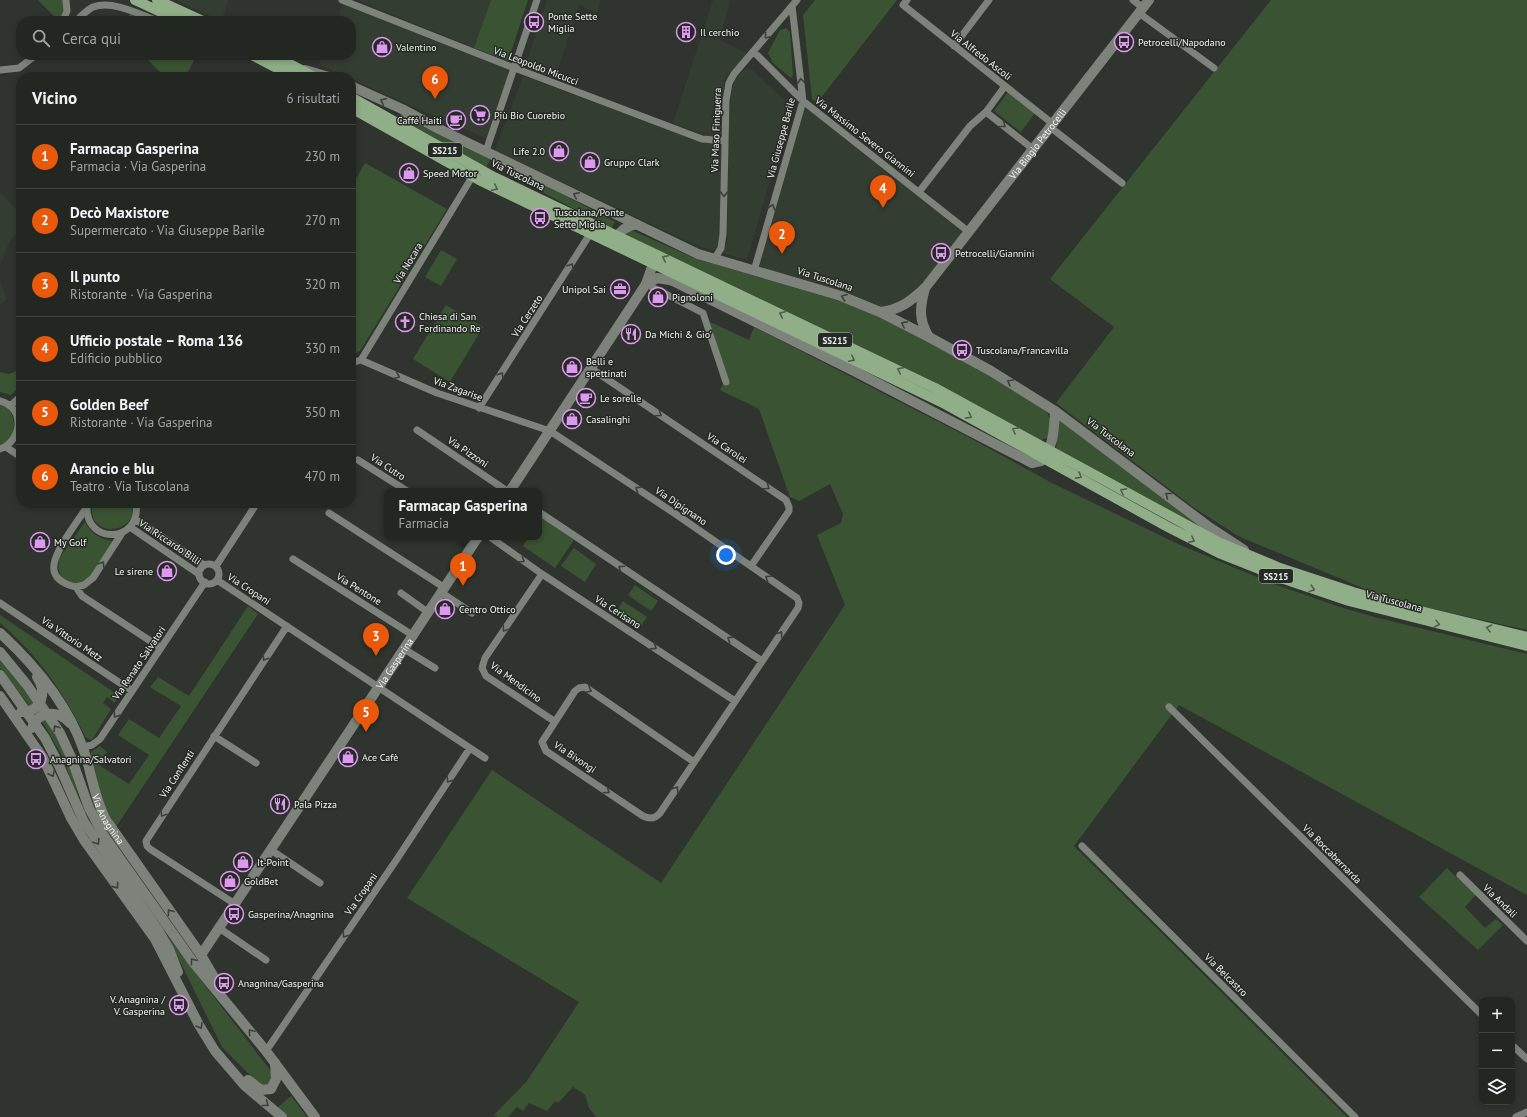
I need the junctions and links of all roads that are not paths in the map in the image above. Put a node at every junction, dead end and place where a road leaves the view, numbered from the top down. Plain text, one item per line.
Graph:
1 (66, 0) edge
2 (135, 0) edge
3 (157, 0) edge
4 (342, 0) edge
5 (537, 0) edge
6 (797, 0) edge
7 (907, 0) edge
8 (989, 0) edge
9 (1133, 0) edge
10 (792, 6) junction
11 (1144, 7) edge
12 (65, 16) edge
13 (82, 16) edge
14 (147, 16) edge
15 (169, 16) edge
16 (192, 16) edge
17 (954, 46) junction
18 (754, 52) junction
19 (29, 60) edge
20 (264, 60) edge
21 (280, 60) edge
22 (514, 68) junction
23 (1214, 68) dead end
24 (0, 70) edge
25 (294, 72) edge
26 (296, 72) edge
27 (1005, 86) junction
28 (356, 88) edge
29 (356, 100) edge
30 (803, 101) junction
31 (356, 111) edge
32 (986, 112) junction
33 (415, 116) junction
34 (397, 123) junction
35 (1051, 126) junction
36 (398, 134) junction
37 (725, 141) junction
38 (1033, 149) junction
39 (486, 151) junction
40 (472, 177) junction
41 (1122, 183) dead end
42 (919, 192) junction
43 (636, 224) junction
44 (969, 232) junction
45 (590, 234) junction
46 (618, 236) junction
47 (619, 248) junction
48 (714, 260) junction
49 (653, 264) junction
50 (754, 271) junction
51 (671, 280) junction
52 (646, 284) junction
53 (925, 288) junction
54 (714, 293) junction
55 (880, 312) junction
56 (804, 336) junction
57 (928, 337) junction
58 (361, 360) junction
59 (356, 362) edge
60 (592, 369) junction
61 (852, 370) junction
62 (726, 382) dead end
63 (0, 401) edge
64 (16, 401) edge
65 (10, 406) junction
66 (479, 408) junction
67 (1055, 411) junction
68 (16, 415) edge
69 (417, 430) dead end
70 (550, 431) junction
71 (16, 442) edge
72 (3, 448) edge
73 (1047, 453) junction
74 (16, 454) edge
75 (358, 460) dead end
76 (402, 488) edge
77 (504, 488) edge
78 (510, 488) edge
79 (85, 508) edge
80 (87, 508) edge
81 (136, 508) edge
82 (254, 508) edge
83 (329, 513) dead end
84 (542, 514) edge
85 (135, 519) junction
86 (130, 527) junction
87 (122, 533) junction
88 (476, 540) edge
89 (494, 540) edge
90 (293, 559) dead end
91 (1257, 559) junction
92 (204, 565) junction
93 (216, 566) junction
94 (751, 566) junction
95 (200, 574) junction
96 (542, 574) junction
97 (217, 580) junction
98 (205, 582) junction
99 (76, 587) junction
100 (444, 590) junction
101 (400, 593) dead end
102 (799, 601) joint
103 (0, 603) edge
104 (429, 613) junction
105 (472, 613) dead end
106 (287, 626) junction
107 (0, 633) edge
108 (414, 636) junction
109 (1527, 637) edge
110 (1527, 646) edge
111 (161, 648) junction
112 (404, 649) junction
113 (0, 652) edge
114 (21, 653) junction
115 (762, 661) junction
116 (435, 668) dead end
117 (0, 676) edge
118 (378, 686) junction
119 (132, 691) junction
120 (0, 696) edge
121 (735, 701) junction
122 (1169, 707) dead end
123 (11, 709) junction
124 (554, 721) junction
125 (74, 728) junction
126 (32, 736) junction
127 (214, 736) junction
128 (82, 747) junction
129 (470, 748) junction
130 (485, 758) dead end
131 (694, 762) junction
132 (256, 763) dead end
133 (1082, 846) dead end
134 (271, 850) junction
135 (1460, 875) dead end
136 (320, 883) dead end
137 (235, 904) junction
138 (219, 928) junction
139 (1527, 941) edge
140 (201, 955) junction
141 (266, 960) dead end
142 (184, 994) junction
143 (226, 1002) junction
144 (1479, 1012) edge
145 (1515, 1048) edge
146 (266, 1051) junction
147 (219, 1056) junction
148 (1527, 1059) edge
149 (275, 1062) junction
150 (1527, 1112) edge
151 (282, 1117) edge
152 (315, 1117) edge
153 (1355, 1117) edge
154 (1516, 1117) edge

1 - 12 street
2 - 15 main road
3 - 16 main road
4 - 22 street, Via Leopoldo Micucci
5 - 22 street
6 - 10 street, Via Maso Finiguerra
7 - 17 street, Via Alfredo Ascoli
8 - 17 street
9 - 11 street
10 -> 18 street, Via Maso Finiguerra
30 -> 10 street, Via Giuseppe Barile
11 - 23 street
11 - 35 street, Via Biagio Petrocelli
13 - 14 street
17 - 27 street, Via Alfredo Ascoli
18 - 30 street, Via Massimo Severo Giannini
18 - 37 street, Via Maso Finiguerra
19 - 24 street
20 - 25 main road
21 - 26 main road
22 - 37 street, Via Leopoldo Micucci
22 - 39 street
27 - 32 street
27 - 35 street, Via Alfredo Ascoli
33 -> 28 street, Via Tuscolana
29 - 34 main road, Via Tuscolana / SS215
30 - 42 street, Via Massimo Severo Giannini
50 -> 30 street, Via Giuseppe Barile
31 - 36 main road, Via Tuscolana / SS215
32 -> 38 street
32 - 42 street
33 - 34 street
33 - 39 street, Via Tuscolana
34 - 36 street
34 - 46 main road, Via Tuscolana / SS215
35 - 38 street, Via Biagio Petrocelli
35 - 41 street, Via Alfredo Ascoli
36 - 40 main road, Via Tuscolana / SS215
37 -> 48 street, Via Maso Finiguerra
38 - 44 street, Via Biagio Petrocelli
43 -> 39 street, Via Tuscolana
40 -> 45 main road, Via Tuscolana / SS215
40 - 58 street, Via Nocara
42 - 44 street, Via Massimo Severo Giannini
43 - 46 street
43 - 48 street, Via Tuscolana
44 - 53 street, Via Biagio Petrocelli
45 - 47 main road, Via Tuscolana / SS215
66 -> 45 street, Via Cerzeto
46 - 47 street
73 -> 46 main road, Via Tuscolana / SS215
47 - 49 main road, Via Tuscolana / SS215
48 - 50 street, Via Tuscolana
49 - 52 street
49 - 54 main road, Via Tuscolana / SS215
55 -> 50 street, Via Tuscolana
51 - 52 street
51 - 54 street
51 - 61 street
52 - 60 street
52 - 62 street
53 - 55 street, Via Biagio Petrocelli
53 - 57 street, Via Biagio Petrocelli
54 - 56 main road, Via Tuscolana / SS215
57 -> 55 street, Via Tuscolana
56 - 61 street
56 -> 73 main road, Via Tuscolana / SS215
67 -> 57 street, Via Tuscolana
58 - 59 street
58 -> 66 street, Via Zagarise
60 - 70 street
60 -> 94 street, Via Carolei
61 - 73 street
63 - 65 street
64 - 65 street
65 - 68 street
66 - 70 street, Via Zagarise
67 - 73 street
91 -> 67 street, Via Tuscolana
69 - 77 street, Via Pizzoni
70 - 78 street
94 -> 70 street, Via Dipignano
71 - 72 street
72 - 74 street
91 -> 73 main road, Via Tuscolana / SS215
73 -> 110 main road, Via Tuscolana / SS215
75 - 76 street, Via Cutro
79 - 99 street
80 - 87 street
81 - 85 street
82 - 93 street
83 - 100 street
115 -> 84 street
85 - 86 street
85 - 92 street, Via Riccardo Billi
86 - 87 street
86 - 95 street, Via Riccardo Billi
99 -> 87 street
88 - 100 street, Via Gasperina
89 -> 96 street, Via Cerisano
90 - 108 street, Via Pentone
109 -> 91 main road, Via Tuscolana / SS215
92 - 93 street
92 - 95 street
93 - 97 street
102 -> 94 street, Via Dipignano
95 - 98 street
96 -> 121 street, Via Cerisano
96 -> 124 street, Via Mendicino
97 - 98 street
97 - 106 street, Via Cropani
98 - 111 street, Via Renato Salvatori
99 - 111 street
100 - 104 street, Via Gasperina
100 - 105 street
101 - 104 street
115 -> 102 street, Via Bivongi
103 - 119 street, Via Vittorio Metz
104 - 108 street, Via Gasperina
106 - 118 street, Via Cropani
106 -> 127 street, Via Conflenti
107 - 114 street, Via Anagnina
108 - 112 street, Via Gasperina
111 - 119 street, Via Renato Salvatori
112 - 116 street
112 - 118 street, Via Gasperina
143 -> 113 street, Via Anagnina
114 - 123 street
114 - 125 street, Via Anagnina
115 - 121 street, Via Bivongi
117 -> 142 street, Via Anagnina
118 - 129 street, Via Cropani
118 - 134 street, Via Gasperina
119 -> 128 street, Via Renato Salvatori
120 - 123 street, Via Anagnina
121 - 131 street, Via Bivongi
122 - 144 street, Via Roccabernarda
123 - 126 street, Via Anagnina
124 -> 131 street, Via Bivongi
124 -> 131 street, Via Bivongi
125 - 126 street
125 - 128 street, Via Anagnina
126 -> 142 street, Via Anagnina
127 - 132 street
127 -> 137 street, Via Conflenti
140 -> 128 street, Via Anagnina
129 - 130 street, Via Cropani
129 -> 146 street, Via Cropani
133 - 153 street, Via Belcastro
134 - 136 street
134 - 137 street, Via Gasperina
135 - 139 street, Via Andali
137 - 138 street, Via Gasperina
138 - 140 street, Via Gasperina
138 - 141 street
140 - 143 street, Via Anagnina
142 -> 147 street, Via Anagnina
146 -> 143 street, Via Anagnina
145 - 148 street
146 - 149 street, Via Anagnina
147 - 149 street
147 -> 151 street, Via Anagnina
149 - 152 street, Via Anagnina
150 - 154 street

